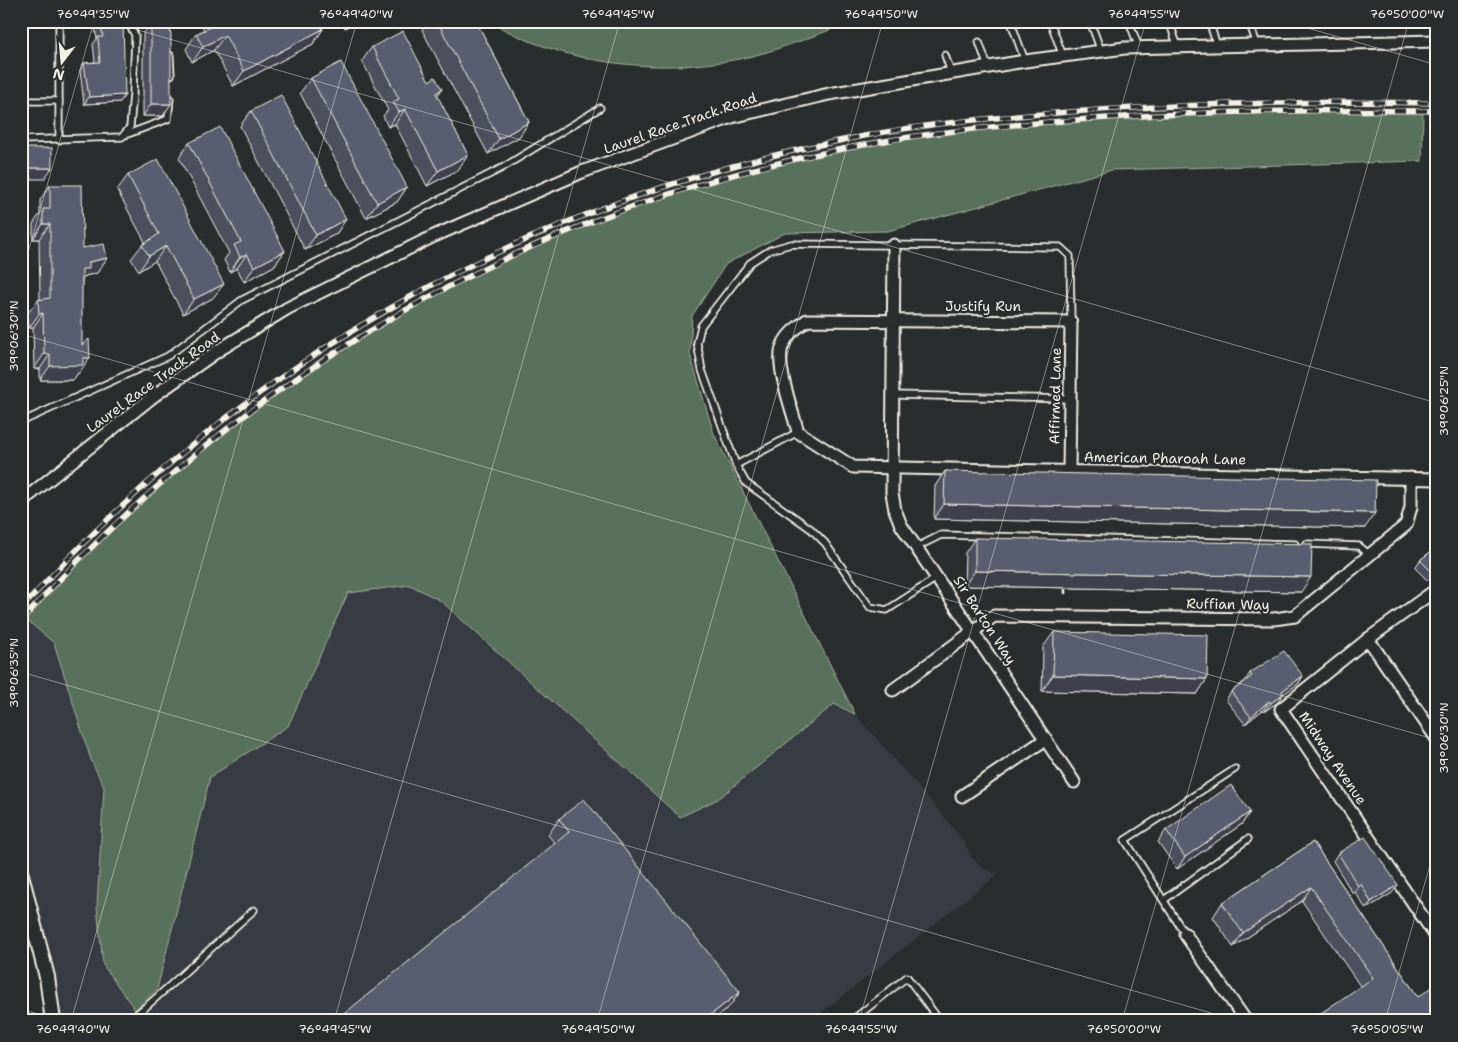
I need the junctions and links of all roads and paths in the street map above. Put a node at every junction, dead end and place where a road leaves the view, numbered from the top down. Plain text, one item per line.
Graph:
1 (59, 21) edge
2 (136, 21) edge
3 (1050, 21) edge
4 (1090, 21) edge
5 (1129, 21) edge
6 (1169, 21) edge
7 (1209, 21) edge
8 (1249, 21) edge
9 (127, 23) edge
10 (1012, 25) dead end
11 (1437, 41) edge
12 (979, 42) dead end
13 (167, 45) edge
14 (1257, 45) junction
15 (1217, 46) junction
16 (1178, 47) junction
17 (1139, 48) junction
18 (1101, 51) junction
19 (945, 55) dead end
20 (1063, 56) junction
21 (1025, 61) junction
22 (988, 67) junction
23 (951, 73) junction
24 (171, 80) edge
25 (170, 89) edge
26 (59, 100) junction
27 (21, 101) edge
28 (600, 108) dead end
29 (123, 136) junction
30 (21, 140) edge
31 (59, 140) junction
32 (894, 245) junction
33 (894, 321) junction
34 (1071, 322) junction
35 (894, 395) junction
36 (1070, 399) junction
37 (21, 422) edge
38 (798, 432) junction
39 (736, 465) junction
40 (893, 467) junction
41 (1069, 471) junction
42 (1411, 478) junction
43 (1437, 479) edge
44 (22, 501) edge
45 (917, 547) junction
46 (1371, 556) junction
47 (1065, 576) edge
48 (938, 577) junction
49 (1437, 589) edge
50 (1064, 594) dead end
51 (974, 632) junction
52 (1368, 639) junction
53 (894, 690) dead end
54 (1046, 739) junction
55 (1437, 739) edge
56 (1235, 769) dead end
57 (1074, 782) dead end
58 (962, 796) dead end
59 (1248, 839) dead end
60 (21, 875) edge
61 (1164, 900) junction
62 (254, 910) dead end
63 (1185, 934) joint
64 (1437, 938) edge
65 (53, 1021) edge
66 (128, 1021) edge
67 (851, 1021) edge
68 (940, 1021) edge
69 (1246, 1021) edge

1 - 26 lane
2 - 9 lane
3 - 20 lane
4 - 18 lane
5 - 17 lane
6 - 16 lane
7 - 15 lane
8 - 14 lane
9 - 29 lane
10 - 21 lane
11 - 14 street, Laurel Race Track Road
12 - 22 lane
13 - 24 lane
14 - 15 street, Laurel Race Track Road
15 - 16 street, Laurel Race Track Road
16 - 17 street, Laurel Race Track Road
17 - 18 street, Laurel Race Track Road
18 - 20 street, Laurel Race Track Road
19 - 23 lane
20 - 21 street, Laurel Race Track Road
21 - 22 street, Laurel Race Track Road
22 - 23 street, Laurel Race Track Road
23 - 44 street, Laurel Race Track Road
25 - 29 lane
26 - 27 lane
26 - 31 lane
28 - 37 lane
29 - 31 lane
30 - 31 lane
32 - 33 street, Sir Barton Way
32 - 34 lane
32 - 39 lane
33 - 34 street, Justify Run
33 - 35 street, Sir Barton Way
33 - 38 street, Justify Run
34 - 36 street, Affirmed Lane
35 - 36 lane
35 - 40 street, Sir Barton Way
36 - 41 street, Affirmed Lane
38 - 39 lane
38 - 40 street, American Pharoah Lane
39 - 48 lane
40 - 41 street, American Pharoah Lane
40 - 45 street, Sir Barton Way
41 - 42 street, American Pharoah Lane
42 - 43 street, American Pharoah Lane
42 - 46 street, Ruffian Way
45 - 46 lane
45 - 48 street, Sir Barton Way
46 - 51 street, Ruffian Way
47 - 50 path
48 - 51 street, Sir Barton Way
49 - 52 street, Midway Avenue
51 - 53 street, Ruffian Way
51 - 54 street, Sir Barton Way
52 - 55 street
52 - 64 street, Midway Avenue
54 - 57 street, Sir Barton Way
54 - 58 street
56 - 61 lane
59 - 61 lane
60 - 65 street
61 - 63 lane
62 - 66 lane
63 - 69 street
67 - 68 lane

